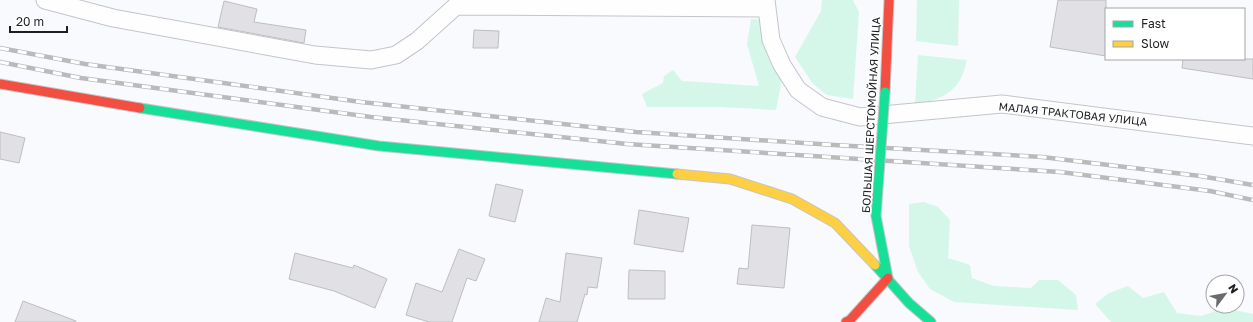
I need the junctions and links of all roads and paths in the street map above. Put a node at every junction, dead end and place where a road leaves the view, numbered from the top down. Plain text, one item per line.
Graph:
1 (45, 0) edge
2 (889, 0) edge
3 (767, 4) edge
4 (0, 84) edge
5 (1253, 136) edge
6 (888, 278) junction
7 (846, 322) edge
8 (931, 322) edge

1 - 3 street
2 - 6 street, БОЛЬШАЯ ШЕРСТОМОЙНАЯ УЛИЦА, bridge
3 - 5 street, МАЛАЯ ТРАКТОВАЯ УЛИЦА
4 - 6 street
6 - 7 street
6 - 8 street

